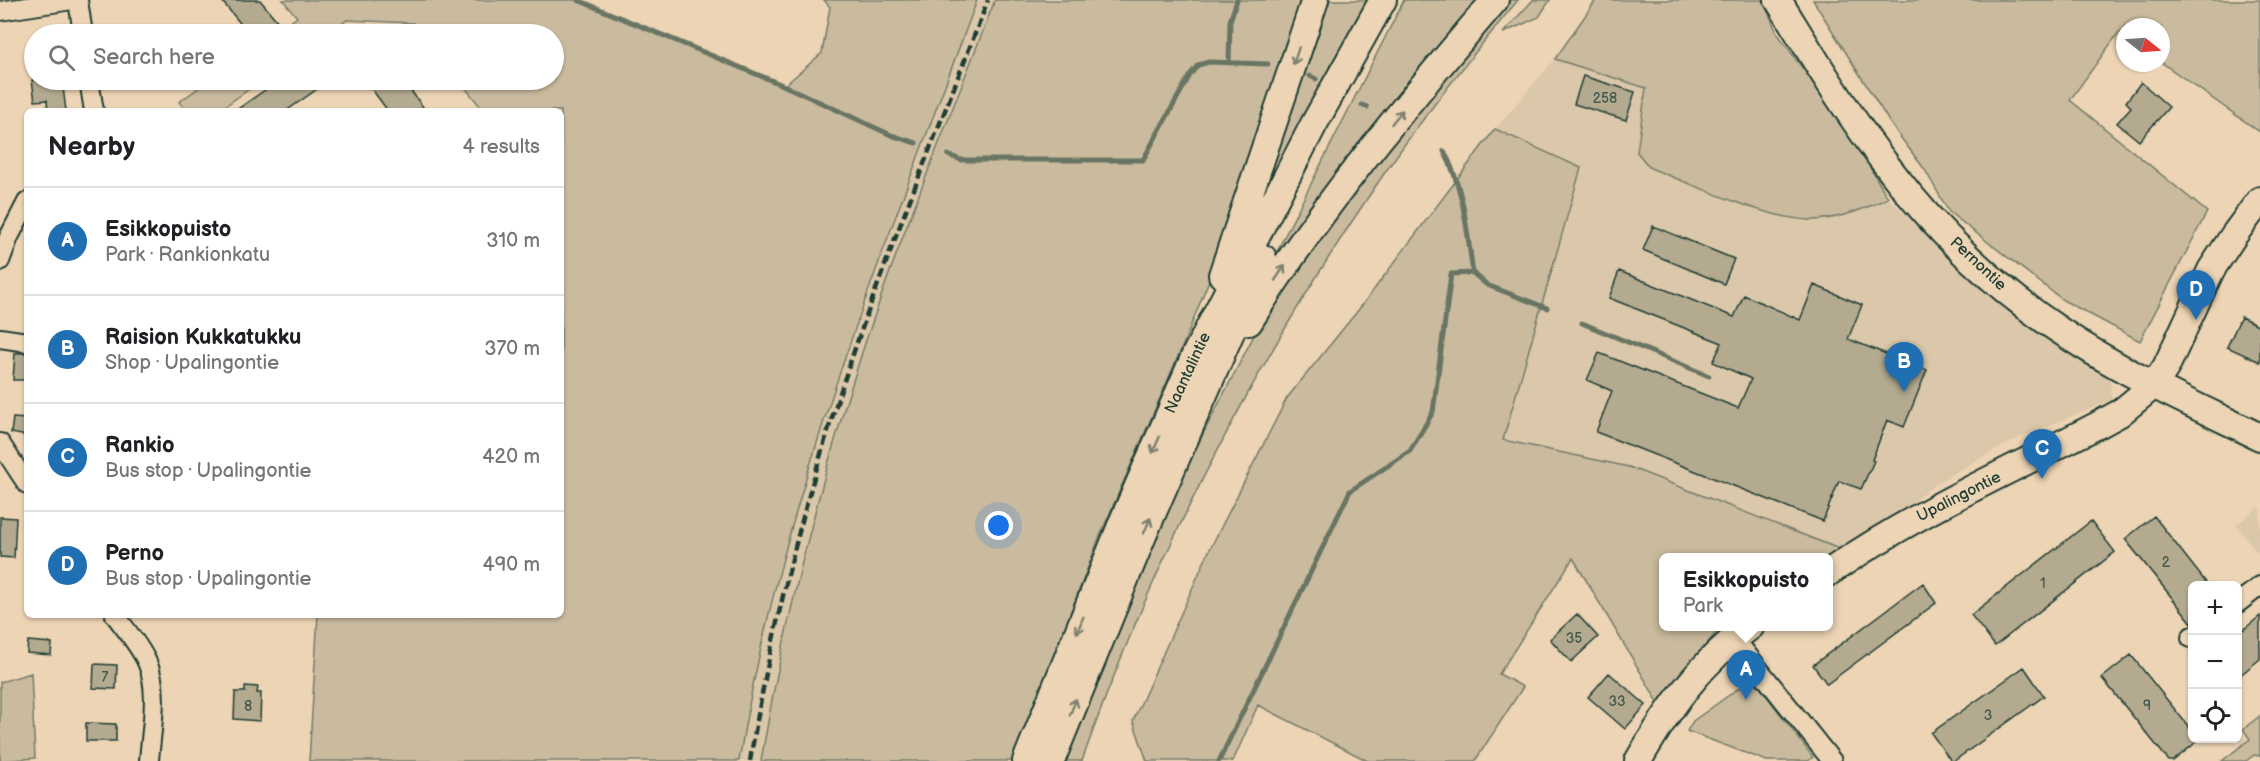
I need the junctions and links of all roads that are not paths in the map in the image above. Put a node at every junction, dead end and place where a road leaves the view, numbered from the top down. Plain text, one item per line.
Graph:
1 (72, 0) edge
2 (78, 0) edge
3 (1315, 0) edge
4 (1383, 0) edge
5 (1389, 0) edge
6 (1495, 0) edge
7 (1778, 0) edge
8 (0, 11) edge
9 (82, 24) edge
10 (91, 90) edge
11 (94, 108) edge
12 (2260, 200) edge
13 (24, 208) edge
14 (0, 261) edge
15 (0, 338) edge
16 (24, 342) edge
17 (1196, 353) junction
18 (2154, 385) junction
19 (1195, 412) junction
20 (2260, 437) edge
21 (0, 443) edge
22 (24, 479) edge
23 (1833, 569) edge
24 (2260, 586) edge
25 (2242, 600) edge
26 (118, 618) edge
27 (1743, 632) edge
28 (1826, 759) edge
29 (149, 761) edge
30 (1026, 761) edge
31 (1051, 761) edge
32 (1638, 761) edge

1 - 8 street
2 - 9 street
3 -> 17 main road
4 - 17 main road, Naantalintie
5 - 19 main road, Naantalintie
19 -> 6 main road
7 - 18 main road, Pernontie
10 - 11 street
12 - 18 main road, Upalingontie
13 - 14 street
15 - 16 street
17 -> 30 main road, Naantalintie
18 - 20 main road, Pernontie
18 - 23 main road, Upalingontie
31 -> 19 main road, Naantalintie
21 - 22 street
24 - 25 street
26 - 29 street
27 - 28 street
27 - 32 main road

